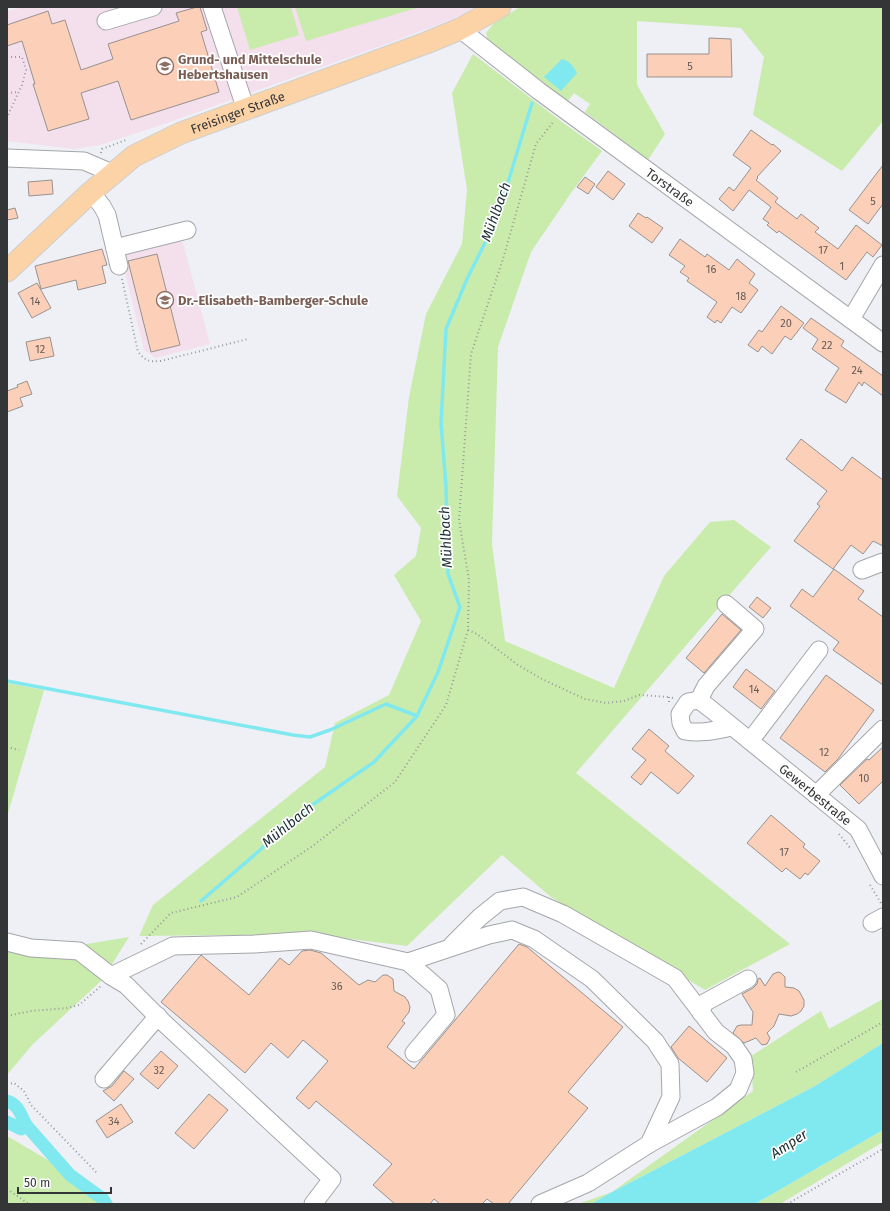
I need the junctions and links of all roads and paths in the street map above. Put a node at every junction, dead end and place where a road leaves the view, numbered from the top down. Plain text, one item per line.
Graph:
1 (153, 7) edge
2 (212, 7) edge
3 (500, 7) edge
4 (106, 21) dead end
5 (460, 29) junction
6 (7, 57) edge
7 (18, 92) junction
8 (7, 93) edge
9 (563, 108) junction
10 (246, 110) junction
11 (7, 117) edge
12 (7, 158) edge
13 (112, 173) junction
14 (91, 192) junction
15 (187, 230) dead end
16 (115, 248) junction
17 (883, 265) edge
18 (119, 266) joint
19 (7, 271) edge
20 (851, 319) junction
21 (248, 339) dead end
22 (883, 343) edge
23 (883, 562) edge
24 (862, 570) dead end
25 (726, 604) dead end
26 (468, 630) junction
27 (819, 650) dead end
28 (669, 697) junction
29 (693, 701) junction
30 (669, 704) dead end
31 (732, 727) junction
32 (883, 729) edge
33 (750, 741) junction
34 (7, 747) edge
35 (19, 750) dead end
36 (816, 795) junction
37 (838, 832) dead end
38 (853, 851) dead end
39 (876, 879) edge
40 (883, 906) edge
41 (7, 942) edge
42 (139, 947) dead end
43 (450, 947) junction
44 (408, 962) junction
45 (111, 976) junction
46 (748, 979) dead end
47 (701, 1013) junction
48 (7, 1016) edge
49 (160, 1019) junction
50 (883, 1022) edge
51 (414, 1053) dead end
52 (796, 1072) dead end
53 (104, 1079) dead end
54 (7, 1084) edge
55 (649, 1144) junction
56 (883, 1149) edge
57 (97, 1173) dead end
58 (7, 1189) edge
59 (29, 1204) edge
60 (313, 1204) edge
61 (540, 1204) edge
62 (787, 1204) edge

1 - 4 street
2 - 10 street
3 - 5 main road, Freisinger Straße
5 - 9 street, Torstraße
5 - 10 main road, Freisinger Straße
6 - 7 path
7 - 8 path
7 - 11 path
9 - 20 street, Torstraße
9 - 26 path
10 - 13 main road, Freisinger Straße
12 - 13 street
13 - 14 main road, Freisinger Straße
14 - 16 street
14 - 19 main road, Freisinger Straße
15 - 16 street
16 - 18 street
17 - 20 street
18 - 21 path
20 - 22 street, Torstraße
23 - 24 street
25 - 29 street
26 - 28 path
26 - 42 path
27 - 33 street
28 - 29 path
28 - 30 path
29 - 31 street, Gewerbestraße
29 - 31 street
31 - 33 street, Gewerbestraße
32 - 36 street
33 - 36 street, Gewerbestraße
34 - 35 path
36 - 39 street, Gewerbestraße
37 - 38 path
39 - 40 path
41 - 45 street
43 - 44 street
43 - 47 street
43 - 55 street
44 - 45 street
44 - 51 street
45 - 48 path
45 - 49 street
46 - 47 street
47 - 55 street
49 - 53 street
49 - 60 street
50 - 52 path
54 - 57 path
55 - 61 street
56 - 62 path
58 - 59 path

